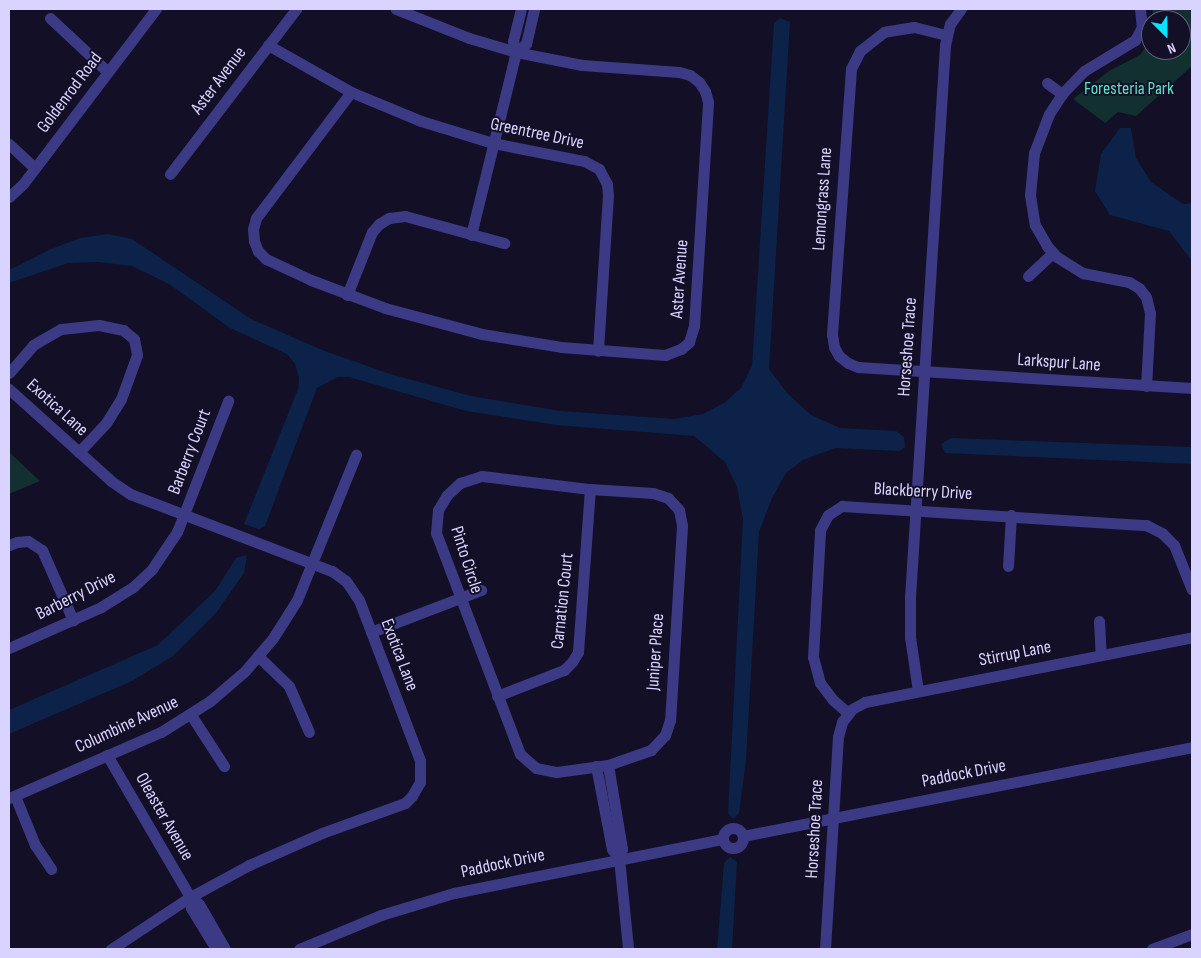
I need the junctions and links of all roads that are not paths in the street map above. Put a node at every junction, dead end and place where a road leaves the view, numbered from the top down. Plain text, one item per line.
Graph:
1 (156, 9) edge
2 (296, 9) edge
3 (396, 9) edge
4 (521, 9) edge
5 (534, 9) edge
6 (961, 9) edge
7 (1140, 9) edge
8 (50, 18) dead end
9 (946, 35) junction
10 (268, 45) junction
11 (516, 52) junction
12 (108, 72) junction
13 (1048, 82) dead end
14 (351, 92) junction
15 (1062, 94) junction
16 (493, 143) junction
17 (9, 144) edge
18 (35, 168) junction
19 (170, 174) dead end
20 (9, 197) edge
21 (471, 235) junction
22 (504, 242) dead end
23 (1053, 253) junction
24 (1028, 276) dead end
25 (348, 295) junction
26 (598, 351) junction
27 (924, 372) junction
28 (9, 373) edge
29 (1146, 386) junction
30 (1192, 388) edge
31 (9, 389) edge
32 (228, 400) dead end
33 (79, 452) junction
34 (356, 454) dead end
35 (590, 488) junction
36 (676, 506) joint
37 (916, 509) junction
38 (184, 515) junction
39 (1011, 515) junction
40 (9, 545) edge
41 (314, 564) junction
42 (1008, 566) dead end
43 (482, 590) dead end
44 (1192, 590) edge
45 (460, 598) junction
46 (73, 620) junction
47 (1099, 621) dead end
48 (371, 632) junction
49 (1192, 638) edge
50 (9, 648) edge
51 (1101, 655) junction
52 (258, 656) junction
53 (918, 691) junction
54 (497, 696) junction
55 (848, 713) junction
56 (191, 714) junction
57 (309, 732) dead end
58 (1192, 747) edge
59 (107, 755) junction
60 (224, 766) dead end
61 (602, 766) junction
62 (12, 797) edge
63 (834, 817) junction
64 (619, 858) junction
65 (51, 870) dead end
66 (190, 897) junction
67 (1192, 934) edge
68 (628, 948) dead end
69 (111, 949) edge
70 (216, 949) edge
71 (225, 949) edge
72 (299, 949) edge
73 (825, 949) edge
74 (1152, 949) edge

1 - 12 street, Goldenrod Road
2 - 10 street, Aster Avenue
3 - 11 street, Aster Avenue
4 - 11 street
5 - 11 street
6 - 9 street, Horseshoe Trace
7 - 15 street
8 - 12 street
9 - 27 street, Horseshoe Trace
9 - 27 street, Lemongrass Lane
10 - 14 street, Greentree Drive
10 - 19 street, Aster Avenue
11 - 16 street
11 - 26 street, Aster Avenue
12 - 18 street, Goldenrod Road
13 - 15 street
14 - 16 street, Greentree Drive
14 - 25 street, Aster Avenue
15 - 23 street
16 - 21 street
16 - 26 street, Greentree Drive
17 - 18 street
18 - 20 street, Goldenrod Road
21 - 22 street
21 - 25 street
23 - 24 street
23 - 29 street
25 - 26 street, Aster Avenue
27 - 29 street, Larkspur Lane
27 - 37 street, Horseshoe Trace
28 - 33 street
29 - 30 street, Larkspur Lane
31 - 33 street, Exotica Lane
32 - 38 street, Barberry Court
33 - 38 street, Exotica Lane
34 - 41 street, Columbine Avenue
35 - 36 street, Pinto Circle
35 - 45 street, Pinto Circle
35 - 54 street, Carnation Court
36 - 61 street, Juniper Place
37 - 39 street, Blackberry Drive
37 - 53 street, Horseshoe Trace
37 - 55 street, Blackberry Drive
38 - 41 street, Exotica Lane
38 - 46 street, Barberry Drive
39 - 42 street
39 - 44 street, Blackberry Drive
40 - 46 street
41 - 48 street, Exotica Lane
41 - 52 street, Columbine Avenue
43 - 45 street
45 - 48 street
45 - 54 street, Pinto Circle
46 - 50 street, Barberry Drive
47 - 51 street
48 - 66 street, Exotica Lane
49 - 51 street, Stirrup Lane
51 - 53 street, Stirrup Lane
52 - 56 street, Columbine Avenue
52 - 57 street
53 - 55 street, Stirrup Lane
54 - 61 street, Pinto Circle
55 - 63 street, Horseshoe Trace
56 - 59 street, Columbine Avenue
56 - 60 street
58 - 63 street, Paddock Drive
59 - 62 street, Columbine Avenue
59 - 66 street, Oleaster Avenue
61 - 64 street
62 - 65 street
63 - 64 street, Paddock Drive
63 - 73 street, Horseshoe Trace
64 - 68 street
64 - 72 street, Paddock Drive
66 - 69 street, Exotica Lane
66 - 70 street, Oleaster Avenue
66 - 71 street, Oleaster Avenue
67 - 74 street

